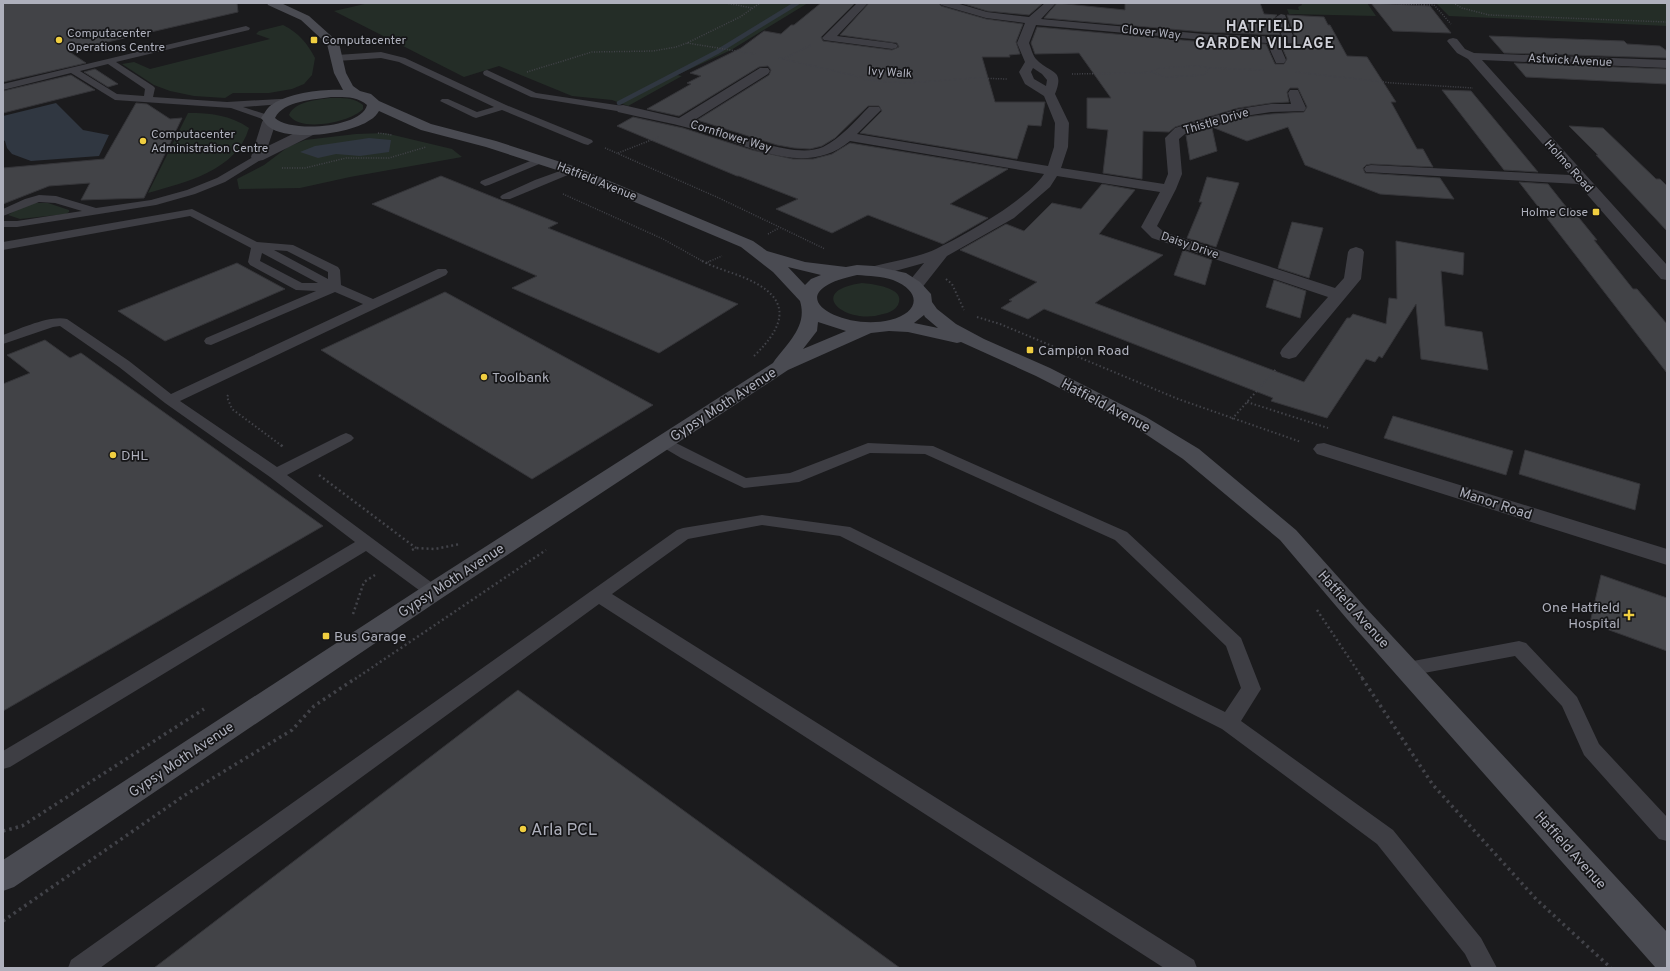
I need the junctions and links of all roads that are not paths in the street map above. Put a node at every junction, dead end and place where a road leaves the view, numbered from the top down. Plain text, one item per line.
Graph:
1 (272, 3) edge
2 (863, 3) edge
3 (945, 3) edge
4 (1051, 3) edge
5 (1279, 11) dead end
6 (1032, 21) junction
7 (246, 28) dead end
8 (1271, 40) junction
9 (1453, 41) dead end
10 (892, 46) dead end
11 (1472, 56) junction
12 (337, 58) junction
13 (1280, 60) dead end
14 (108, 62) junction
15 (1031, 62) junction
16 (1667, 64) edge
17 (72, 70) junction
18 (764, 70) road end
19 (340, 74) junction
20 (487, 74) dead end
21 (3, 86) edge
22 (1294, 93) dead end
23 (354, 94) junction
24 (1048, 94) junction
25 (297, 99) junction
26 (148, 100) junction
27 (445, 101) dead end
28 (374, 104) junction
29 (227, 105) junction
30 (503, 107) junction
31 (623, 109) joint
32 (874, 110) dead end
33 (269, 120) junction
34 (685, 122) junction
35 (352, 123) junction
36 (375, 124) dead end
37 (389, 125) dead end
38 (426, 127) junction
39 (312, 130) junction
40 (847, 136) junction
41 (588, 142) road end
42 (253, 160) junction
43 (540, 160) junction
44 (1371, 169) dead end
45 (571, 170) junction
46 (1053, 171) junction
47 (1581, 180) junction
48 (485, 183) dead end
49 (1168, 188) junction
50 (506, 197) dead end
51 (3, 212) edge
52 (99, 212) junction
53 (3, 224) edge
54 (258, 245) junction
55 (3, 246) edge
56 (1356, 252) dead end
57 (760, 253) junction
58 (941, 253) junction
59 (857, 270) junction
60 (877, 271) junction
61 (442, 272) dead end
62 (1667, 275) edge
63 (920, 278) junction
64 (335, 287) junction
65 (1339, 295) junction
66 (923, 302) junction
67 (810, 303) junction
68 (373, 304) junction
69 (887, 326) junction
70 (865, 329) junction
71 (3, 340) edge
72 (211, 341) dead end
73 (977, 343) junction
74 (1289, 354) road end
75 (781, 366) junction
76 (170, 400) junction
77 (346, 438) dead end
78 (664, 442) junction
79 (1324, 449) road end
80 (276, 474) junction
81 (367, 543) junction
82 (1667, 557) edge
83 (433, 592) junction
84 (599, 595) junction
85 (1408, 669) junction
86 (1229, 724) junction
87 (3, 761) edge
88 (1667, 832) edge
89 (3, 877) edge
90 (1667, 956) edge
91 (80, 968) edge
92 (1185, 968) edge
93 (1484, 968) edge

1 - 12 street
2 - 10 street
3 - 6 street, Clover Way
4 - 6 street
5 - 8 street, Clover Way
6 - 8 street, Clover Way
6 - 15 street
7 - 14 lane
8 - 13 street
9 - 11 street, Holme Road
11 - 16 street, Astwick Avenue
11 - 47 street, Holme Road
12 - 19 street
12 - 30 lane
14 - 17 lane
14 - 26 lane
15 - 24 street
15 - 24 street
17 - 21 lane
17 - 26 lane
18 - 34 street, Cornflower Way
19 - 23 street
19 - 25 street
20 - 31 lane
22 - 49 street, Thistle Drive
23 - 25 street
23 - 28 street, Hatfield Avenue
24 - 46 street
25 - 29 lane
25 - 33 street
26 - 29 lane
27 - 30 lane
28 - 35 street
28 - 38 street, Hatfield Avenue
29 - 33 lane
30 - 41 lane
31 - 34 street
32 - 40 street, Cornflower Way
33 - 39 street
33 - 42 street
34 - 40 street, Cornflower Way
35 - 36 street
35 - 39 street
37 - 38 street, Hatfield Avenue
38 - 43 street, Hatfield Avenue
39 - 42 street
40 - 46 street
42 - 52 lane
43 - 45 street, Hatfield Avenue
43 - 48 lane
44 - 47 street
45 - 50 lane
45 - 57 street, Hatfield Avenue
46 - 49 street
46 - 58 street
47 - 62 street, Holme Road
49 - 65 street, Daisy Drive
51 - 52 lane
52 - 53 lane
54 - 55 lane
54 - 64 lane
54 - 64 lane
56 - 65 street
57 - 59 street, Hatfield Avenue
57 - 67 street, Hatfield Avenue
58 - 60 street
58 - 63 street
59 - 60 street
59 - 67 street
60 - 63 street
61 - 68 lane
63 - 66 street, Hatfield Avenue
64 - 68 lane
64 - 72 lane
65 - 74 street
66 - 69 street
66 - 73 street, Hatfield Avenue
67 - 70 street, Hatfield Avenue
67 - 75 street, Gypsy Moth Avenue
68 - 76 lane
69 - 70 street
69 - 73 street, Hatfield Avenue
70 - 75 street, Gypsy Moth Avenue
71 - 76 lane
73 - 85 street, Hatfield Avenue
75 - 78 street, Gypsy Moth Avenue
76 - 80 lane
77 - 80 lane
78 - 83 street, Gypsy Moth Avenue
78 - 86 lane
79 - 82 street, Manor Road
80 - 81 lane
81 - 83 lane
81 - 87 lane
83 - 89 street, Gypsy Moth Avenue
84 - 86 lane
84 - 91 lane
84 - 92 lane
85 - 88 lane
85 - 90 street, Hatfield Avenue
86 - 93 lane

